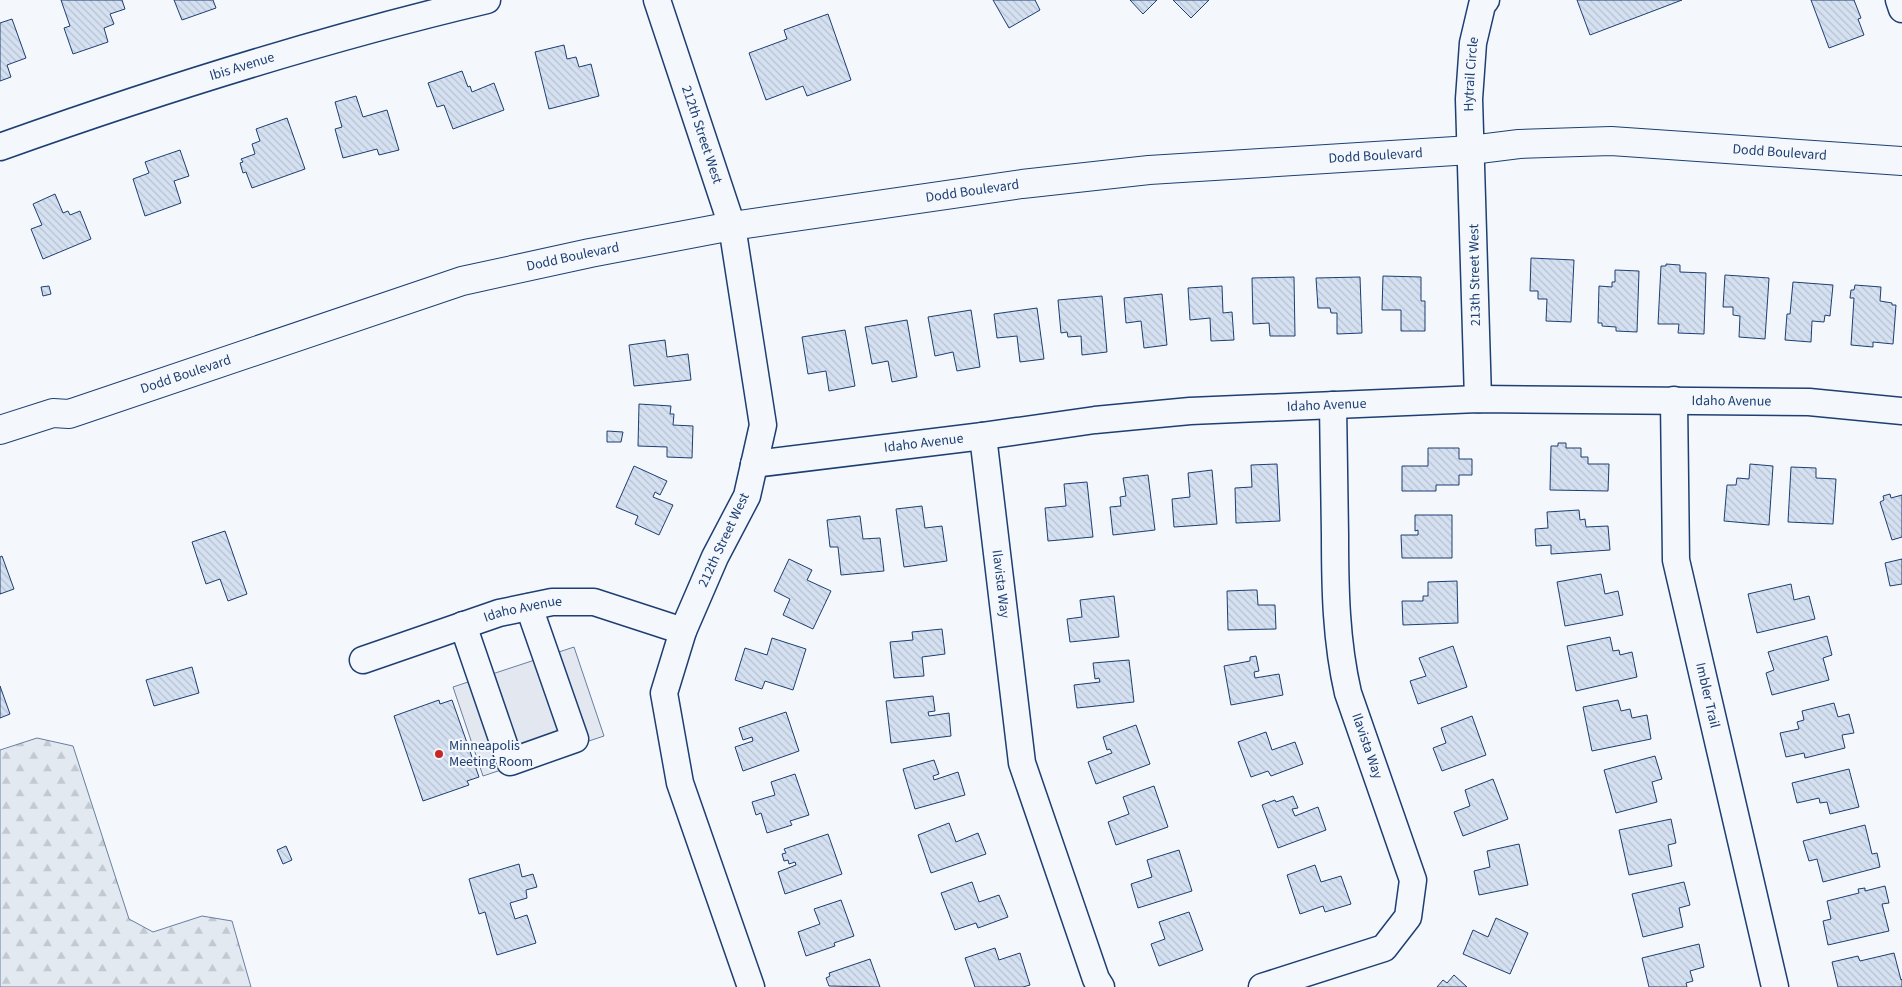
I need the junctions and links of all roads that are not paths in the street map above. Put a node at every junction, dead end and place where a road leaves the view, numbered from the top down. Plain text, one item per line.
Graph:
1 (487, 0) edge
2 (658, 0) edge
3 (1486, 0) edge
4 (1899, 0) edge
5 (1902, 9) edge
6 (0, 147) edge
7 (1471, 150) junction
8 (1902, 162) edge
9 (732, 226) junction
10 (1478, 399) junction
11 (1674, 400) junction
12 (1333, 405) junction
13 (1902, 411) edge
14 (69, 414) junction
15 (0, 430) edge
16 (983, 436) junction
17 (0, 447) edge
18 (754, 464) junction
19 (530, 607) junction
20 (463, 625) junction
21 (683, 631) junction
22 (363, 660) dead end
23 (751, 987) edge
24 (1101, 987) edge
25 (1262, 987) edge
26 (1775, 987) edge

1 - 6 street, Ibis Avenue
2 - 9 street, 212th Street West
3 - 7 street, Hytrail Circle
4 - 5 street
7 - 8 main road, Dodd Boulevard
7 - 9 main road, Dodd Boulevard
7 - 10 street, 213th Street West
9 - 14 main road, Dodd Boulevard
9 - 18 street, 212th Street West
10 - 11 street, Idaho Avenue
10 - 12 street, Idaho Avenue
11 - 13 street, Idaho Avenue
11 - 26 street, Imbler Trail
12 - 16 street, Idaho Avenue
12 - 25 street, Ilavista Way
14 - 15 main road, Dodd Boulevard
14 - 17 main road, Dodd Boulevard
16 - 18 street, Idaho Avenue
16 - 24 street, Ilavista Way
18 - 21 street, 212th Street West
19 - 20 street, Idaho Avenue
19 - 20 street
19 - 21 street, Idaho Avenue
20 - 22 street, Idaho Avenue
21 - 23 street, 212th Street West

